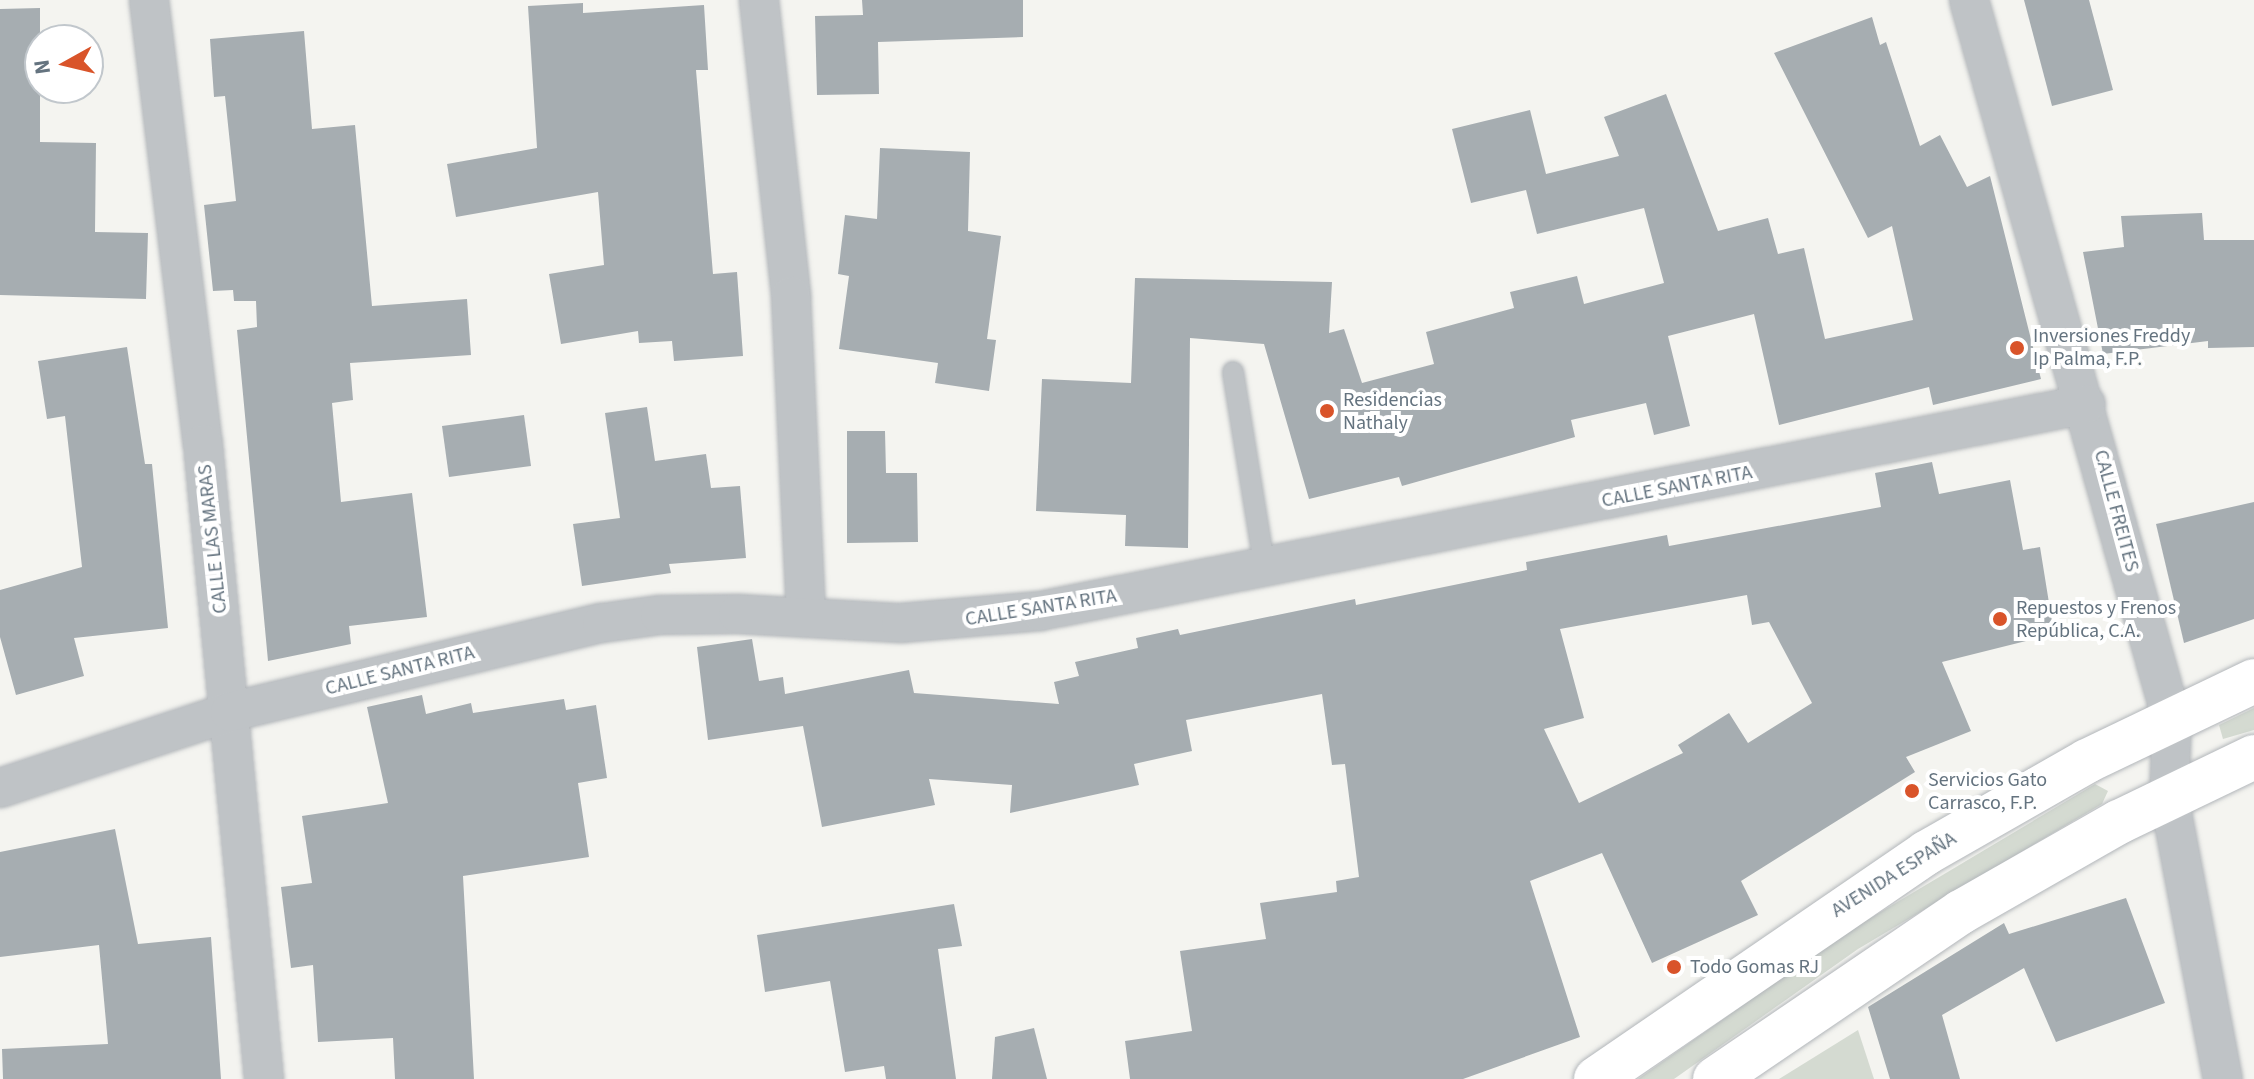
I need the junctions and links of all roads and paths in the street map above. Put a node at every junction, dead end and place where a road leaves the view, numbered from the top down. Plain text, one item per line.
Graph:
1 (149, 0) edge
2 (759, 0) edge
3 (1969, 0) edge
4 (1233, 372) dead end
5 (2086, 404) junction
6 (1265, 569) junction
7 (806, 618) junction
8 (2254, 681) edge
9 (230, 712) junction
10 (2172, 720) junction
11 (2254, 757) edge
12 (0, 788) edge
13 (2169, 797) junction
14 (264, 1079) edge
15 (1596, 1079) edge
16 (1715, 1079) edge
17 (2223, 1079) edge

1 - 9 street, CALLE LAS MARAS
2 - 7 street
3 - 5 street, CALLE FREITES
4 - 6 lane
5 - 6 street, CALLE SANTA RITA
5 - 10 street, CALLE FREITES
6 - 7 street, CALLE SANTA RITA
7 - 9 street, CALLE SANTA RITA
8 - 10 main road, AVENIDA ESPAÑA
9 - 12 street, CALLE SANTA RITA
9 - 14 street, CALLE LAS MARAS
10 - 13 street, CALLE FREITES
10 - 15 main road, AVENIDA ESPAÑA
11 - 13 main road
13 - 16 main road
13 - 17 street, CALLE FREITES

